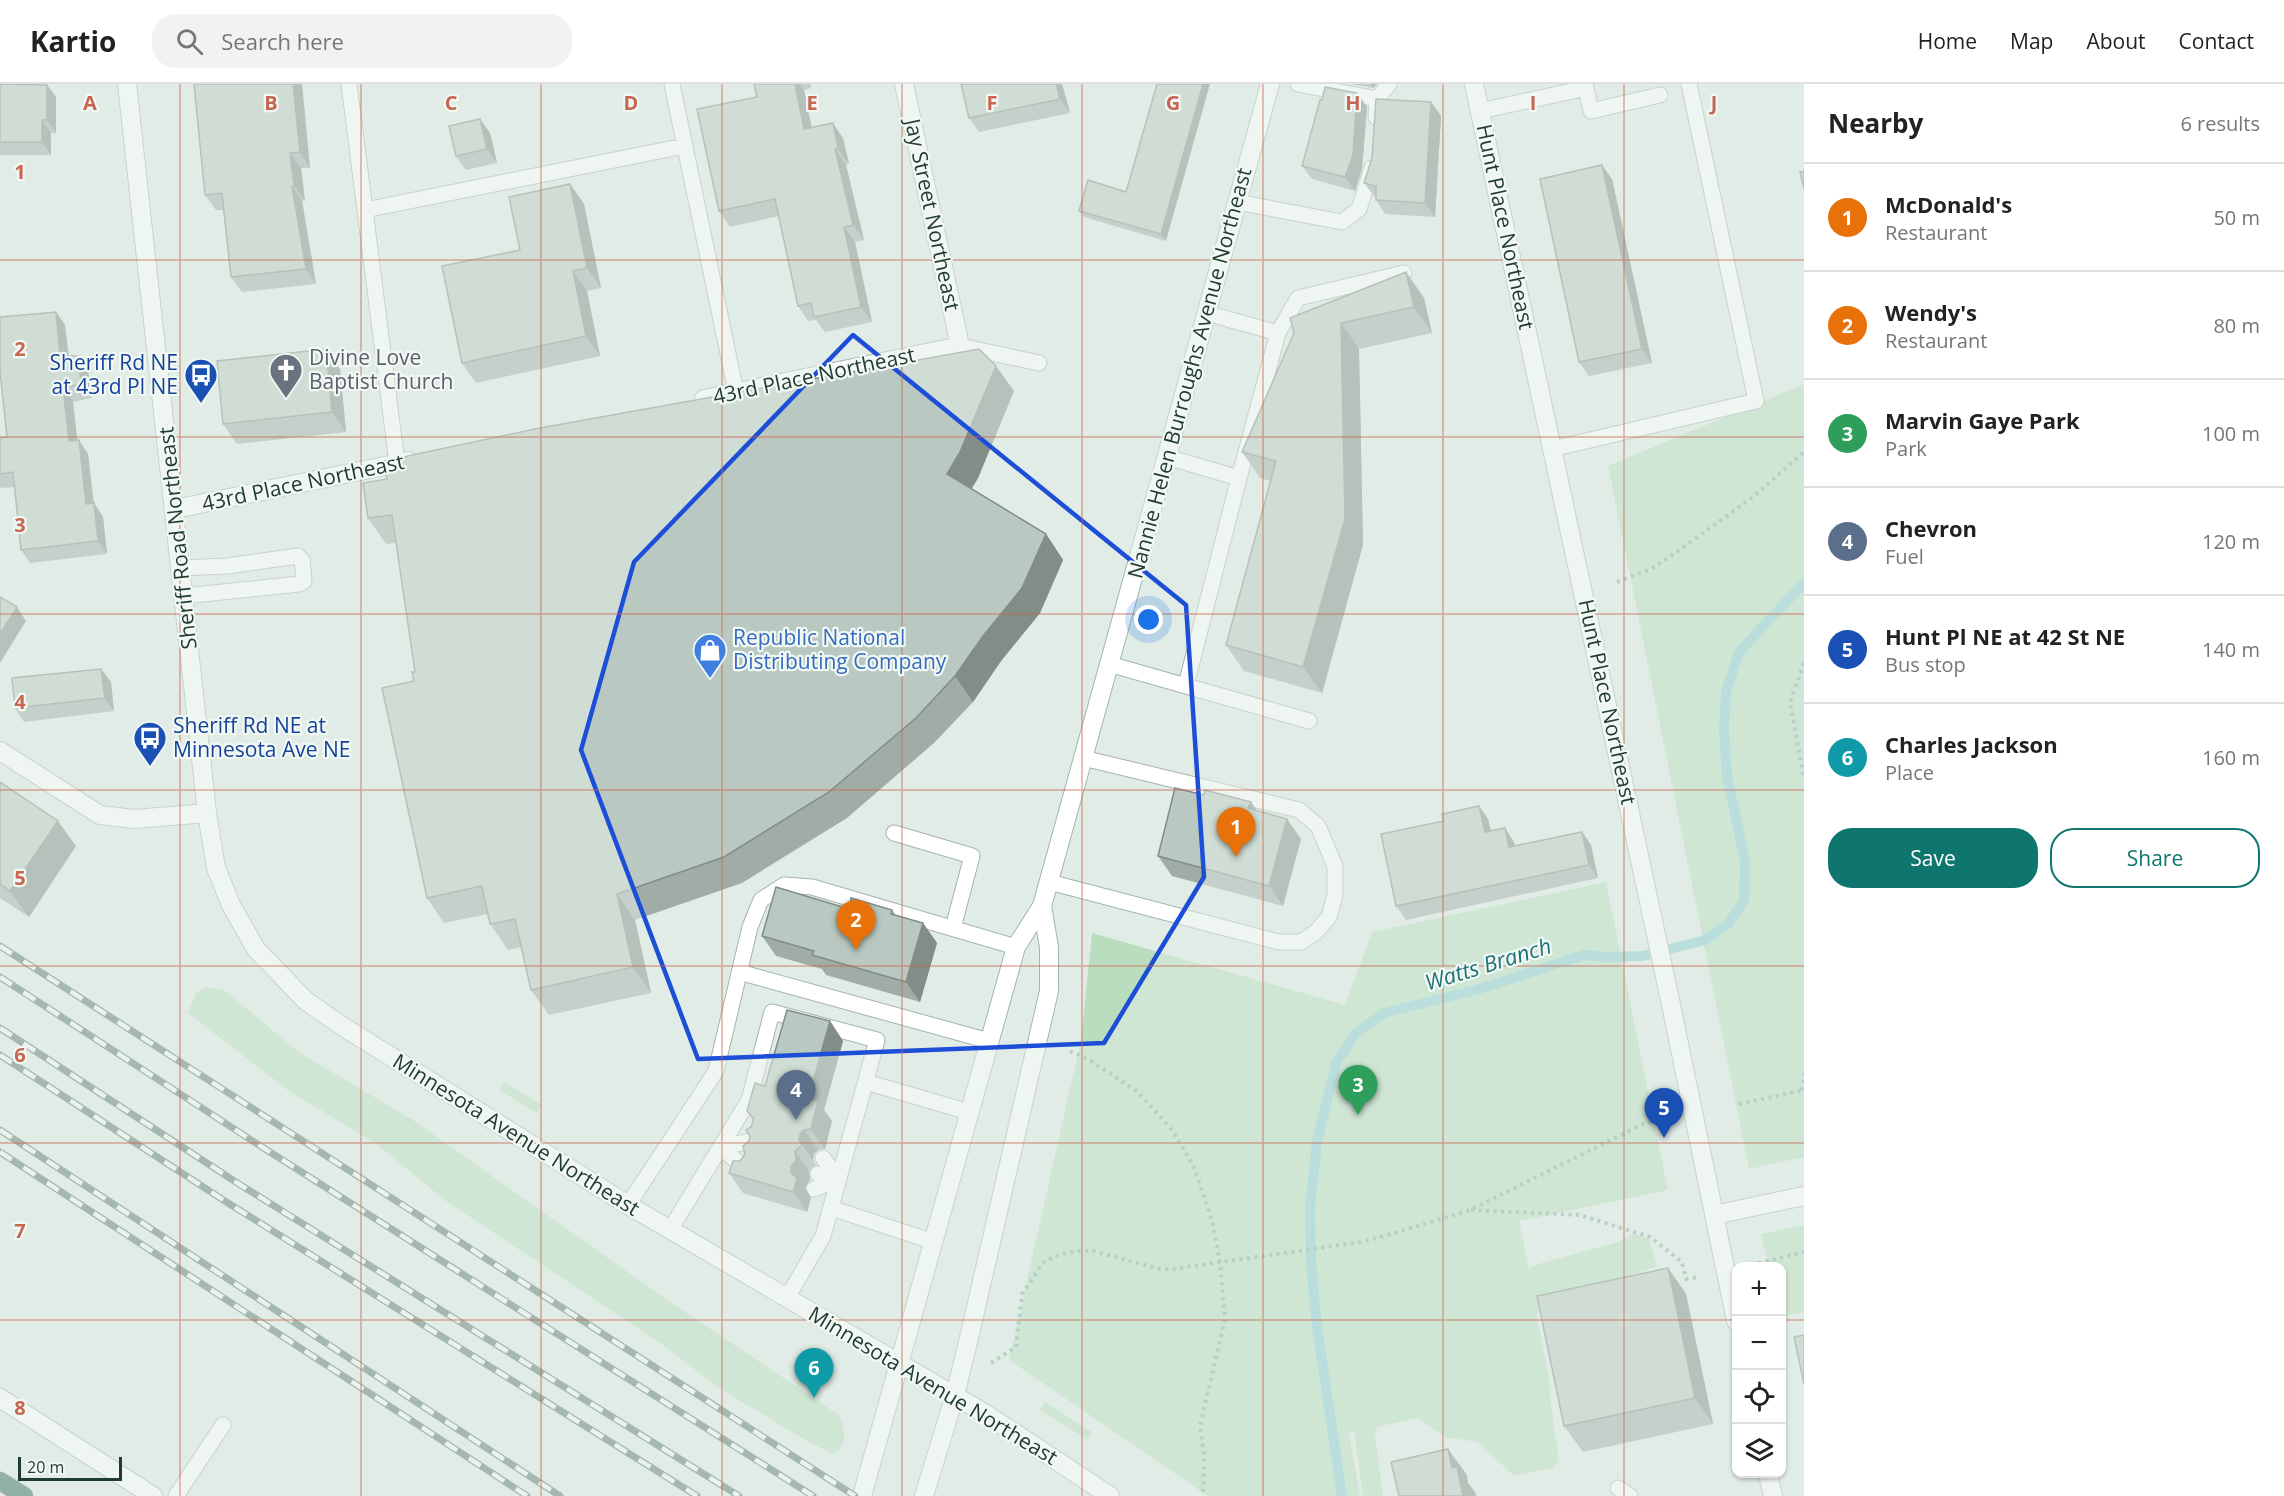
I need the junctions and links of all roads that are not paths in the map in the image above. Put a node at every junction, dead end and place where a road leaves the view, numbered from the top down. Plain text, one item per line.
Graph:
1 (127, 84) edge
2 (350, 84) edge
3 (672, 84) edge
4 (904, 84) edge
5 (1270, 84) edge
6 (1298, 84) edge
7 (1389, 84) edge
8 (1474, 84) edge
9 (1689, 84) edge
10 (1660, 95) dead end
11 (1377, 99) junction
12 (1480, 111) junction
13 (1375, 130) edge
14 (684, 146) junction
15 (1373, 150) edge
16 (1237, 202) junction
17 (365, 210) junction
18 (1404, 273) edge
19 (1206, 313) junction
20 (1278, 333) junction
21 (960, 346) junction
22 (1040, 363) dead end
23 (736, 393) junction
24 (689, 402) edge
25 (1552, 449) junction
26 (1167, 457) junction
27 (421, 458) edge
28 (397, 463) junction
29 (1239, 478) junction
30 (175, 509) junction
31 (181, 568) junction
32 (184, 596) junction
33 (1109, 664) junction
34 (1186, 685) junction
35 (1309, 721) dead end
36 (0, 751) edge
37 (1083, 758) junction
38 (207, 813) junction
39 (894, 833) dead end
40 (1049, 882) junction
41 (1042, 906) junction
42 (953, 928) junction
43 (1016, 947) junction
44 (739, 972) junction
45 (989, 1041) junction
46 (866, 1082) junction
47 (969, 1112) junction
48 (758, 1140) edge
49 (720, 1147) junction
50 (754, 1156) edge
51 (823, 1158) dead end
52 (750, 1172) edge
53 (818, 1174) dead end
54 (839, 1179) junction
55 (814, 1190) dead end
56 (1804, 1196) edge
57 (628, 1205) junction
58 (831, 1208) junction
59 (1714, 1215) junction
60 (670, 1230) junction
61 (934, 1242) junction
62 (787, 1298) junction
63 (1736, 1316) edge
64 (900, 1363) junction
65 (955, 1395) junction
66 (0, 1398) edge
67 (223, 1425) dead end
68 (1769, 1478) edge
69 (0, 1481) edge
70 (24, 1496) edge
71 (153, 1496) edge
72 (176, 1496) edge
73 (862, 1496) edge
74 (924, 1496) edge
75 (1110, 1496) edge
76 (1773, 1496) edge

1 - 30 main road, Sheriff Road Northeast
2 - 17 lane
3 - 14 lane
4 - 21 main road, Jay Street Northeast
5 - 16 main road, Nannie Helen Burroughs Avenue Northeast
6 - 11 lane
7 - 11 lane
8 - 12 main road, Hunt Place Northeast
9 - 25 lane
10 - 12 lane
11 - 13 lane
12 - 25 main road, Hunt Place Northeast
14 - 17 lane
14 - 23 lane
15 - 16 lane
16 - 19 main road, Nannie Helen Burroughs Avenue Northeast
17 - 28 lane
18 - 20 lane
19 - 20 lane
19 - 26 main road, Nannie Helen Burroughs Avenue Northeast
20 - 29 lane
21 - 22 lane
21 - 23 main road, 43rd Place Northeast
23 - 24 main road, 43rd Place Northeast
25 - 59 main road, Hunt Place Northeast
26 - 29 lane
26 - 33 main road, Nannie Helen Burroughs Avenue Northeast
27 - 28 main road, 43rd Place Northeast
28 - 30 main road, 43rd Place Northeast
29 - 34 lane
30 - 31 main road, Sheriff Road Northeast
31 - 32 main road, Sheriff Road Northeast
31 - 32 lane
32 - 38 main road, Sheriff Road Northeast
33 - 34 lane
33 - 37 main road, Nannie Helen Burroughs Avenue Northeast
34 - 35 lane
36 - 38 main road
37 - 40 main road, Nannie Helen Burroughs Avenue Northeast
37 - 40 lane
38 - 57 main road, Minnesota Avenue Northeast
39 - 42 lane
40 - 41 main road, Nannie Helen Burroughs Avenue Northeast
41 - 43 main road, Nannie Helen Burroughs Avenue Northeast
41 - 65 main road, Nannie Helen Burroughs Avenue Northeast
42 - 43 lane
42 - 44 lane
43 - 45 main road, Nannie Helen Burroughs Avenue Northeast
44 - 45 lane
44 - 57 lane
45 - 47 main road, Nannie Helen Burroughs Avenue Northeast
46 - 47 lane
46 - 49 lane
46 - 54 lane
47 - 61 main road, Nannie Helen Burroughs Avenue Northeast
48 - 49 lane
49 - 50 lane
49 - 52 lane
49 - 60 lane
51 - 54 lane
53 - 54 lane
54 - 55 lane
54 - 58 lane
56 - 59 main road
57 - 60 main road, Minnesota Avenue Northeast
58 - 61 lane
58 - 62 lane
59 - 63 main road, Hunt Place Northeast
60 - 62 main road, Minnesota Avenue Northeast
61 - 64 main road, Nannie Helen Burroughs Avenue Northeast
62 - 64 main road, Minnesota Avenue Northeast
64 - 65 main road, Minnesota Avenue Northeast
64 - 73 main road, Nannie Helen Burroughs Avenue Northeast
65 - 74 main road, Nannie Helen Burroughs Avenue Northeast
65 - 75 main road, Minnesota Avenue Northeast
66 - 71 main road
67 - 72 lane
68 - 76 main road
69 - 70 highway

